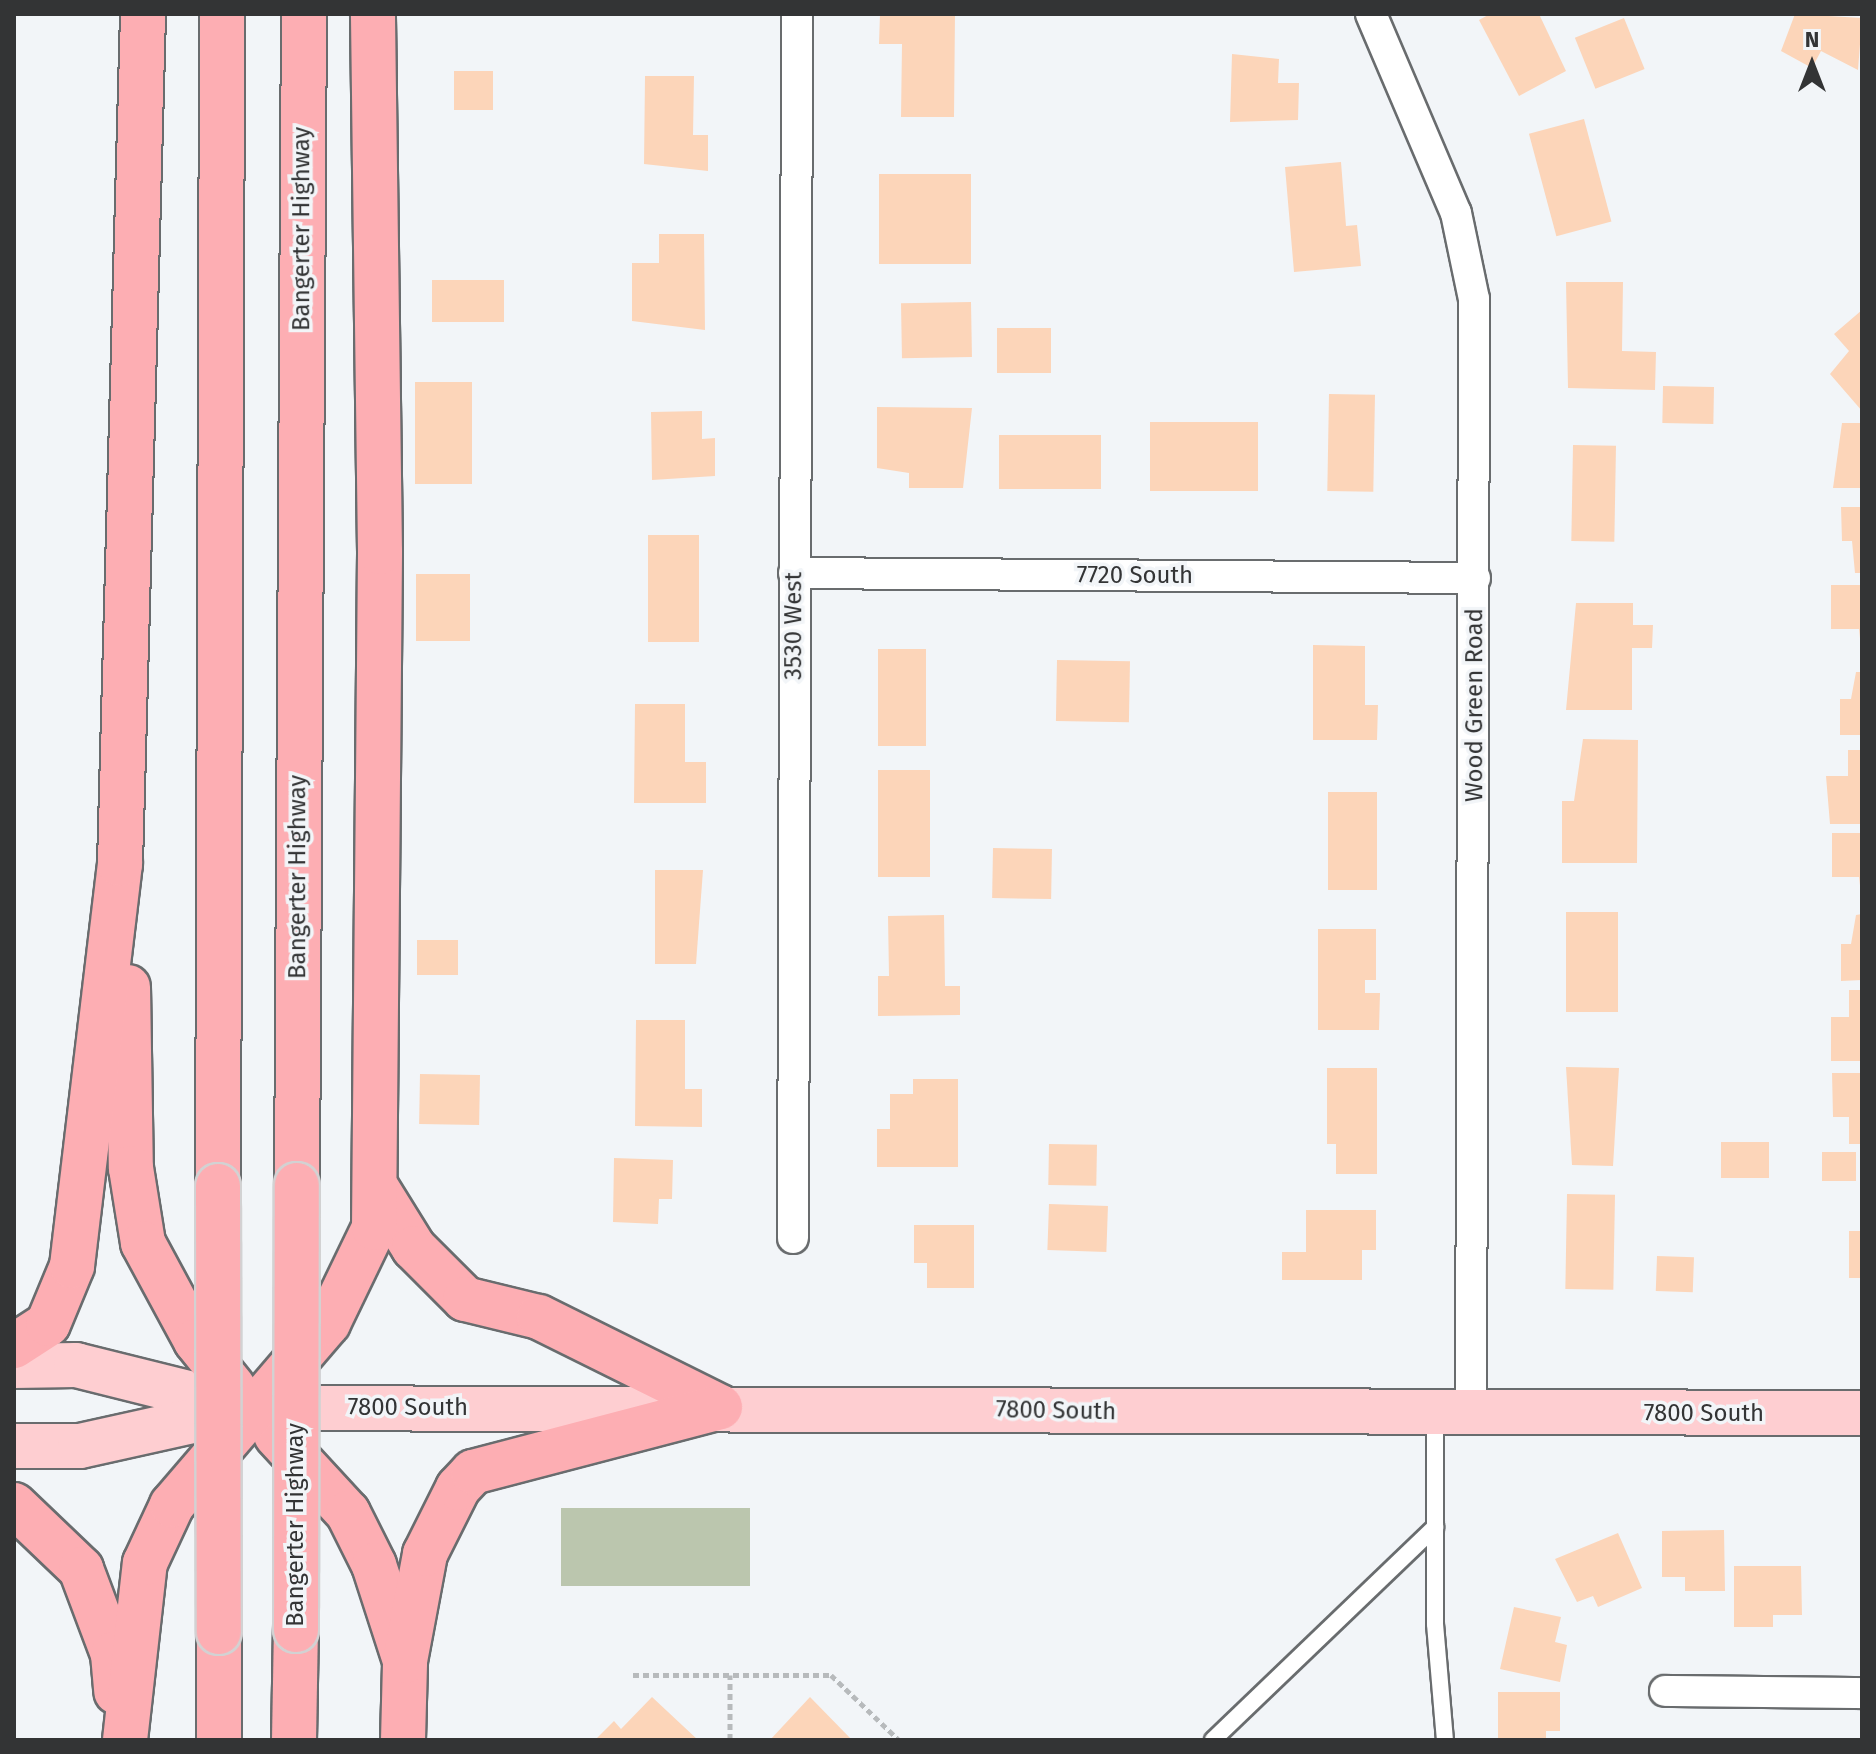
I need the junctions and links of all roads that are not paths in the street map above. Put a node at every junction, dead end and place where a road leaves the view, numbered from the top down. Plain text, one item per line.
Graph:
1 (143, 14) edge
2 (222, 14) edge
3 (304, 14) edge
4 (373, 14) edge
5 (797, 14) edge
6 (1371, 14) edge
7 (794, 573) junction
8 (1475, 578) junction
9 (120, 864) junction
10 (378, 1190) junction
11 (793, 1238) dead end
12 (14, 1346) edge
13 (14, 1366) edge
14 (720, 1407) junction
15 (251, 1408) junction
16 (1862, 1413) edge
17 (1453, 1415) junction
18 (14, 1446) edge
19 (14, 1505) edge
20 (1435, 1527) junction
21 (405, 1661) junction
22 (1665, 1691) dead end
23 (1862, 1693) edge
24 (123, 1740) edge
25 (219, 1740) edge
26 (294, 1740) edge
27 (403, 1740) edge
28 (1213, 1740) edge
29 (1445, 1740) edge

1 - 9 highway
2 - 25 highway, bridge
3 - 26 highway, Bangerter Highway, bridge
4 - 10 highway
5 - 7 street, 3530 West
6 - 8 street, Wood Green Road
7 - 8 street, 7720 South
7 - 11 street, 3530 West
8 - 17 street, Wood Green Road
9 - 12 highway
9 - 15 highway
10 - 14 highway
10 - 15 highway
13 - 15 main road, 7800 South
14 - 15 main road, 7800 South
14 - 17 main road, 7800 South
14 - 21 highway
15 - 18 main road, 7800 South
15 - 21 highway
15 - 24 highway
16 - 17 main road, 7800 South
17 - 20 lane
19 - 24 highway
20 - 28 lane
20 - 29 lane
21 - 27 highway
22 - 23 street

